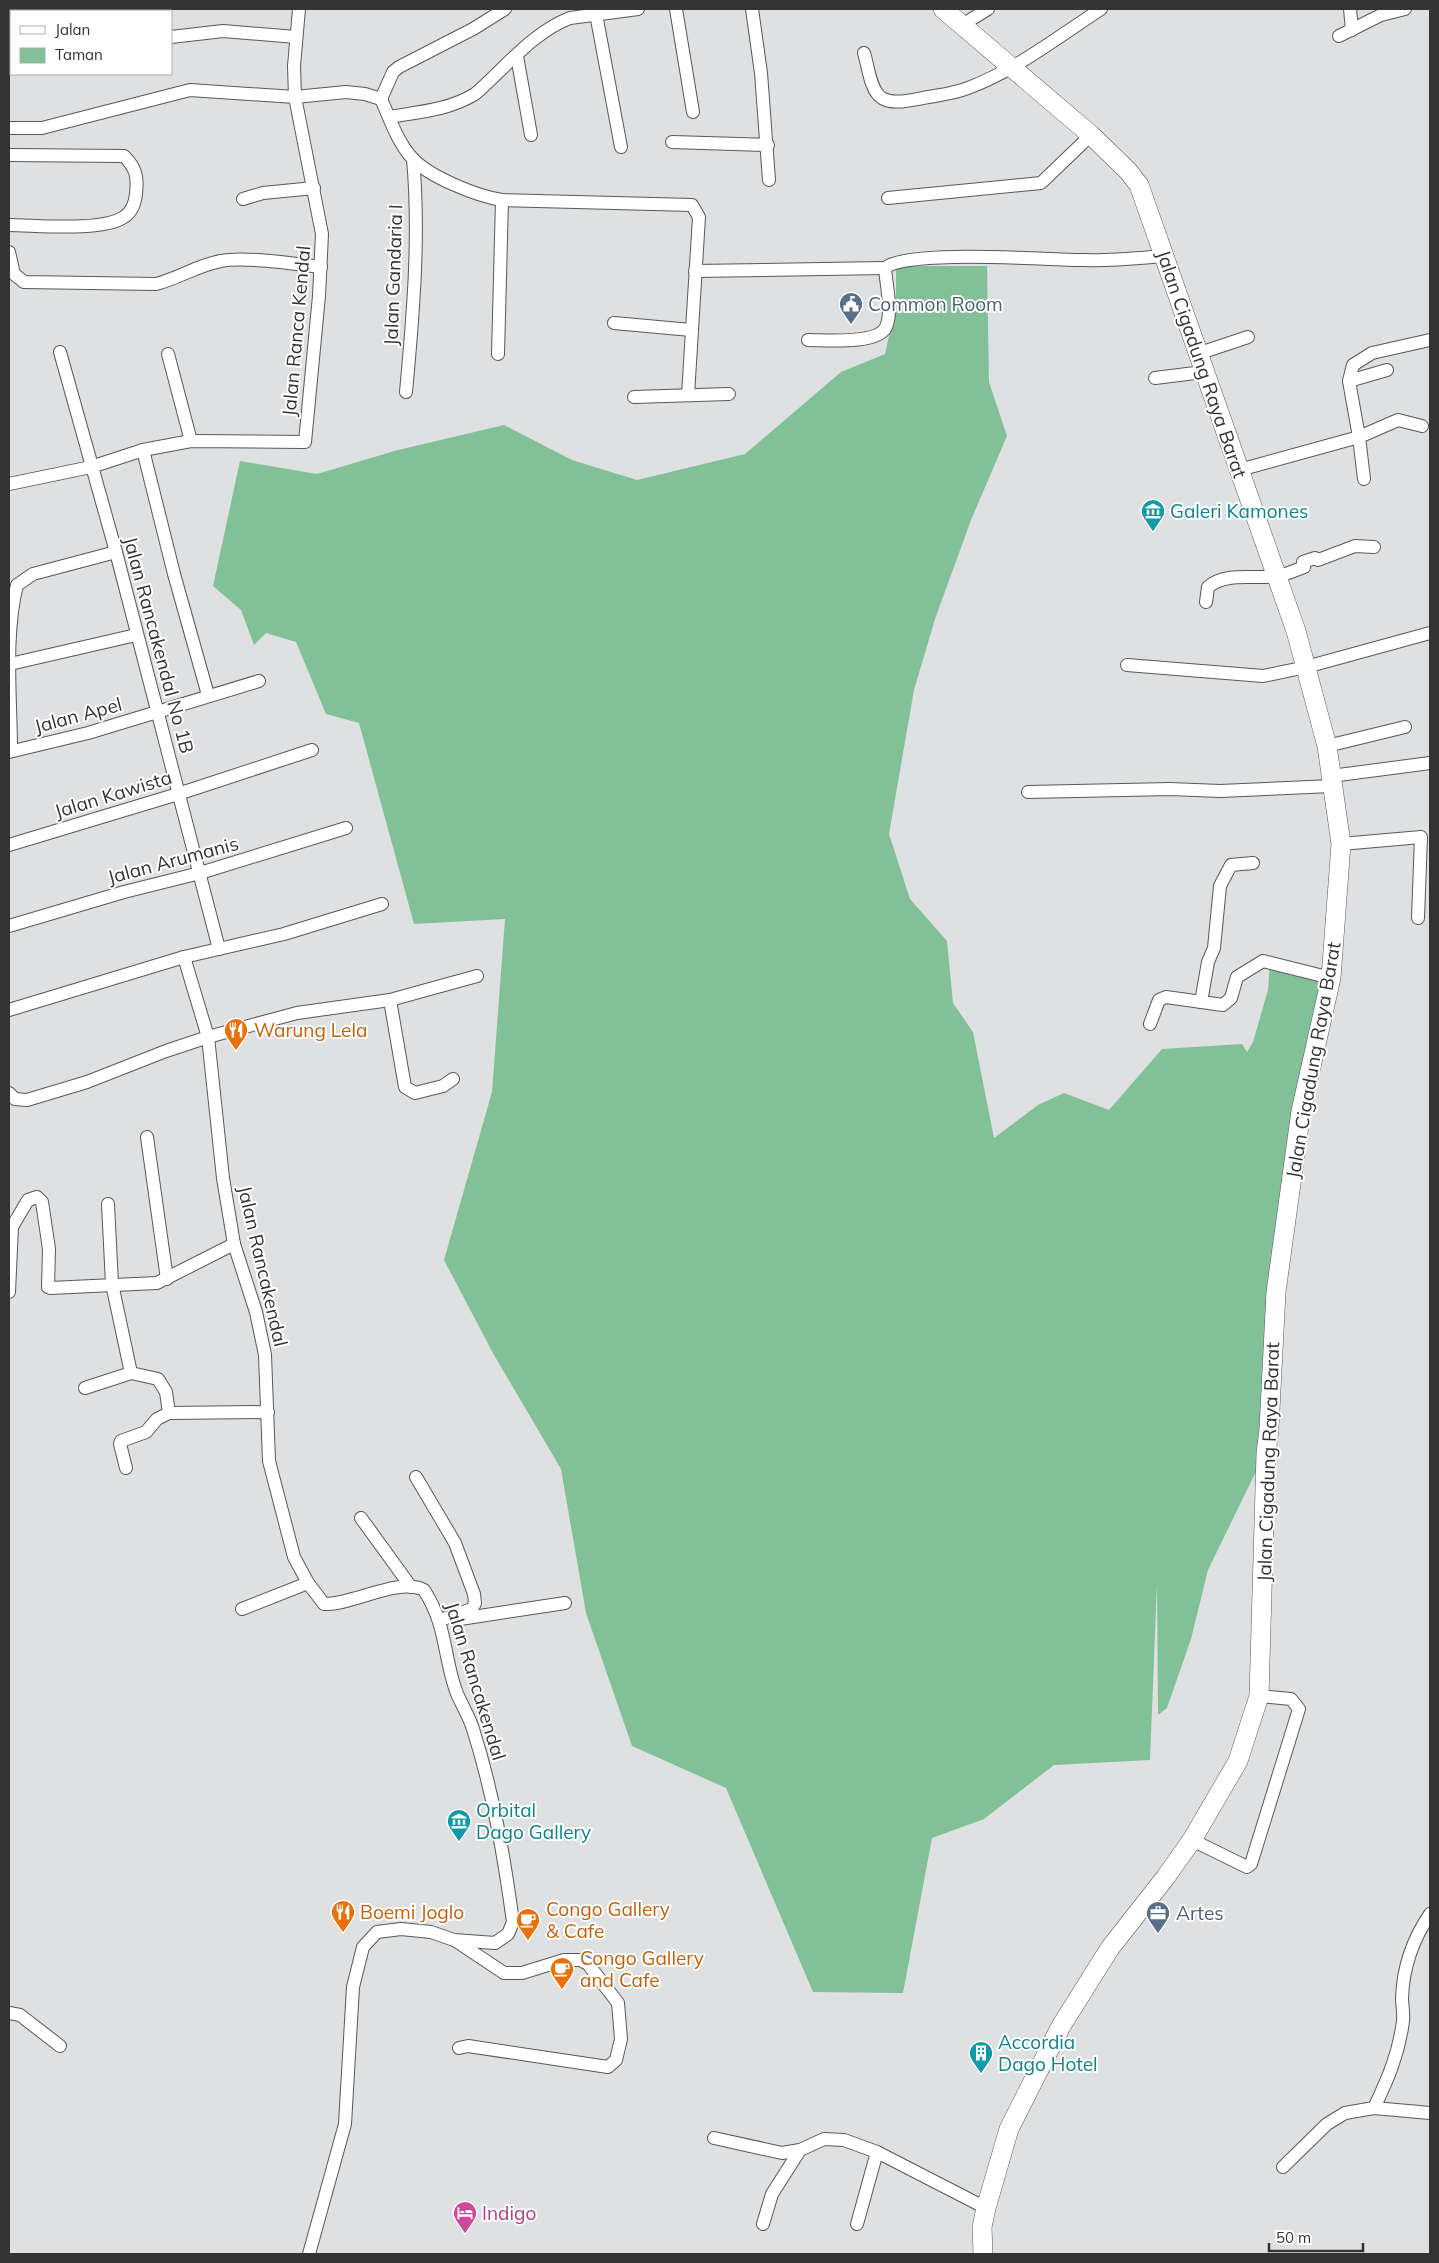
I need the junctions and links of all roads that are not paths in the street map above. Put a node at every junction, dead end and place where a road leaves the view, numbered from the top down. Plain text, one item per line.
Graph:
1 (299, 9) edge
2 (505, 9) edge
3 (638, 9) edge
4 (676, 9) edge
5 (752, 9) edge
6 (943, 9) edge
7 (988, 9) edge
8 (1101, 9) edge
9 (1350, 9) edge
10 (1405, 9) edge
11 (596, 14) junction
12 (962, 25) junction
13 (1352, 30) junction
14 (1339, 36) dead end
15 (172, 37) edge
16 (296, 37) junction
17 (864, 53) dead end
18 (517, 56) junction
19 (1011, 68) junction
20 (295, 97) junction
21 (382, 100) junction
22 (693, 112) dead end
23 (389, 117) junction
24 (9, 128) edge
25 (531, 135) dead end
26 (1090, 135) junction
27 (672, 142) dead end
28 (768, 145) junction
29 (620, 147) dead end
30 (9, 155) edge
31 (413, 159) junction
32 (769, 180) dead end
33 (314, 188) junction
34 (888, 198) dead end
35 (243, 199) dead end
36 (502, 200) junction
37 (9, 225) edge
38 (9, 252) edge
39 (1164, 256) junction
40 (321, 267) junction
41 (885, 268) junction
42 (696, 271) junction
43 (614, 323) dead end
44 (691, 330) junction
45 (1248, 337) dead end
46 (808, 340) dead end
47 (1430, 340) edge
48 (60, 352) dead end
49 (168, 354) dead end
50 (498, 354) dead end
51 (1197, 354) junction
52 (1387, 370) dead end
53 (1204, 372) junction
54 (1155, 378) dead end
55 (1349, 381) junction
56 (406, 392) dead end
57 (729, 394) dead end
58 (688, 395) junction
59 (634, 397) dead end
60 (1422, 426) dead end
61 (1359, 436) junction
62 (191, 441) junction
63 (143, 450) junction
64 (91, 468) junction
65 (1239, 470) junction
66 (1364, 479) dead end
67 (9, 484) edge
68 (1374, 547) dead end
69 (116, 552) junction
70 (1278, 576) junction
71 (1206, 602) dead end
72 (1430, 633) edge
73 (136, 635) junction
74 (10, 664) junction
75 (1127, 665) dead end
76 (1306, 667) junction
77 (258, 681) dead end
78 (208, 695) junction
79 (157, 713) junction
80 (1405, 727) dead end
81 (1327, 746) junction
82 (312, 750) dead end
83 (10, 751) edge
84 (1430, 763) edge
85 (1332, 781) junction
86 (1028, 792) dead end
87 (178, 794) junction
88 (346, 828) dead end
89 (1340, 844) junction
90 (9, 845) edge
91 (1253, 862) dead end
92 (200, 873) junction
93 (382, 904) dead end
94 (1418, 918) dead end
95 (9, 926) edge
96 (219, 949) junction
97 (184, 957) junction
98 (477, 976) dead end
99 (1331, 978) junction
100 (390, 1000) junction
101 (1201, 1002) junction
102 (9, 1010) edge
103 (1150, 1024) dead end
104 (208, 1037) junction
105 (453, 1079) dead end
106 (9, 1093) edge
107 (147, 1137) dead end
108 (108, 1204) dead end
109 (234, 1244) junction
110 (167, 1279) junction
111 (112, 1284) junction
112 (9, 1292) edge
113 (131, 1372) junction
114 (84, 1388) dead end
115 (268, 1412) junction
116 (169, 1413) junction
117 (126, 1468) dead end
118 (416, 1478) dead end
119 (361, 1518) dead end
120 (308, 1583) junction
121 (411, 1587) junction
122 (565, 1603) dead end
123 (242, 1609) dead end
124 (441, 1624) junction
125 (1259, 1696) junction
126 (1196, 1833) junction
127 (1430, 1914) edge
128 (454, 1940) junction
129 (9, 2013) edge
130 (60, 2046) dead end
131 (459, 2048) dead end
132 (1374, 2108) junction
133 (1430, 2113) edge
134 (714, 2138) dead end
135 (800, 2150) junction
136 (876, 2152) junction
137 (1284, 2168) dead end
138 (986, 2208) junction
139 (763, 2224) dead end
140 (857, 2224) dead end
141 (309, 2254) edge
142 (983, 2254) edge

1 - 16 street, Jalan Ranca Kendal
2 - 21 street
3 - 11 street
4 - 22 street
5 - 28 street
6 - 12 street, Jalan Cigadung Raya Barat
7 - 12 street
8 - 19 street
9 - 13 street
10 - 13 street
11 - 18 street
11 - 29 street
12 - 19 street, Jalan Cigadung Raya Barat
13 - 14 street
15 - 16 street
16 - 20 street, Jalan Ranca Kendal
17 - 19 street
18 - 23 street
18 - 25 street
19 - 26 street, Jalan Cigadung Raya Barat
20 - 21 street
20 - 24 street
20 - 33 street, Jalan Ranca Kendal
21 - 23 street
23 - 31 street
26 - 34 street
26 - 39 street, Jalan Cigadung Raya Barat
27 - 28 street
28 - 32 street
30 - 37 street
31 - 36 street
31 - 56 street, Jalan Gandaria I
33 - 35 street
33 - 40 street, Jalan Ranca Kendal
36 - 42 street
36 - 50 street
38 - 40 street
39 - 41 street
39 - 51 street, Jalan Cigadung Raya Barat
40 - 62 street, Jalan Ranca Kendal
41 - 42 street
41 - 46 street
42 - 44 street
43 - 44 street
44 - 58 street
45 - 51 street
47 - 55 street
48 - 64 street, Jalan Rancakendal No 1B
49 - 62 street
51 - 53 street, Jalan Cigadung Raya Barat
52 - 55 street
53 - 54 street
53 - 65 street, Jalan Cigadung Raya Barat
55 - 61 street
57 - 58 street
58 - 59 street
60 - 61 street
61 - 65 street
61 - 66 street
62 - 63 street, Jalan Ranca Kendal
63 - 64 street, Jalan Ranca Kendal
63 - 78 street
64 - 67 street, Jalan Ranca Kendal
64 - 69 street, Jalan Rancakendal No 1B
65 - 70 street, Jalan Cigadung Raya Barat
68 - 70 street
69 - 73 street, Jalan Rancakendal No 1B
69 - 74 street
70 - 71 street
70 - 76 street, Jalan Cigadung Raya Barat
72 - 76 street
73 - 74 street
73 - 79 street, Jalan Rancakendal No 1B
74 - 83 street
75 - 76 street
76 - 81 street, Jalan Cigadung Raya Barat
77 - 78 street, Jalan Apel
78 - 79 street, Jalan Apel
79 - 83 street, Jalan Apel
79 - 87 street, Jalan Rancakendal No 1B
80 - 81 street
81 - 85 street, Jalan Cigadung Raya Barat
82 - 87 street, Jalan Kawista
84 - 85 street
85 - 86 street
85 - 89 street, Jalan Cigadung Raya Barat
87 - 90 street, Jalan Kawista
87 - 92 street, Jalan Rancakendal No 1B
88 - 92 street, Jalan Arumanis
89 - 94 street
89 - 99 street, Jalan Cigadung Raya Barat
91 - 101 street
92 - 95 street, Jalan Arumanis
92 - 96 street, Jalan Rancakendal No 1B
93 - 96 street
96 - 97 street
97 - 102 street
97 - 104 street, Jalan Rancakendal
98 - 100 street
99 - 101 street
99 - 125 street, Jalan Cigadung Raya Barat
100 - 104 street
100 - 105 street
101 - 103 street
104 - 106 street
104 - 109 street, Jalan Rancakendal
107 - 110 street
108 - 111 street
109 - 110 street
109 - 115 street, Jalan Rancakendal
110 - 111 street
111 - 112 street
111 - 113 street
113 - 114 street
113 - 116 street
115 - 116 street
115 - 120 street, Jalan Rancakendal
116 - 117 street
118 - 124 street
119 - 121 street
120 - 121 street, Jalan Rancakendal
120 - 123 street
121 - 124 street, Jalan Rancakendal
122 - 124 street
124 - 128 street, Jalan Rancakendal
125 - 126 street, Jalan Cigadung Raya Barat
125 - 126 street
126 - 138 street, Jalan Cigadung Raya Barat
127 - 132 street
128 - 131 street
128 - 141 street, Jalan Rancakendal
129 - 130 street
132 - 133 street
132 - 137 street
134 - 135 street
135 - 136 street
135 - 139 street
136 - 138 street
136 - 140 street
138 - 142 street, Jalan Cigadung Raya Barat

